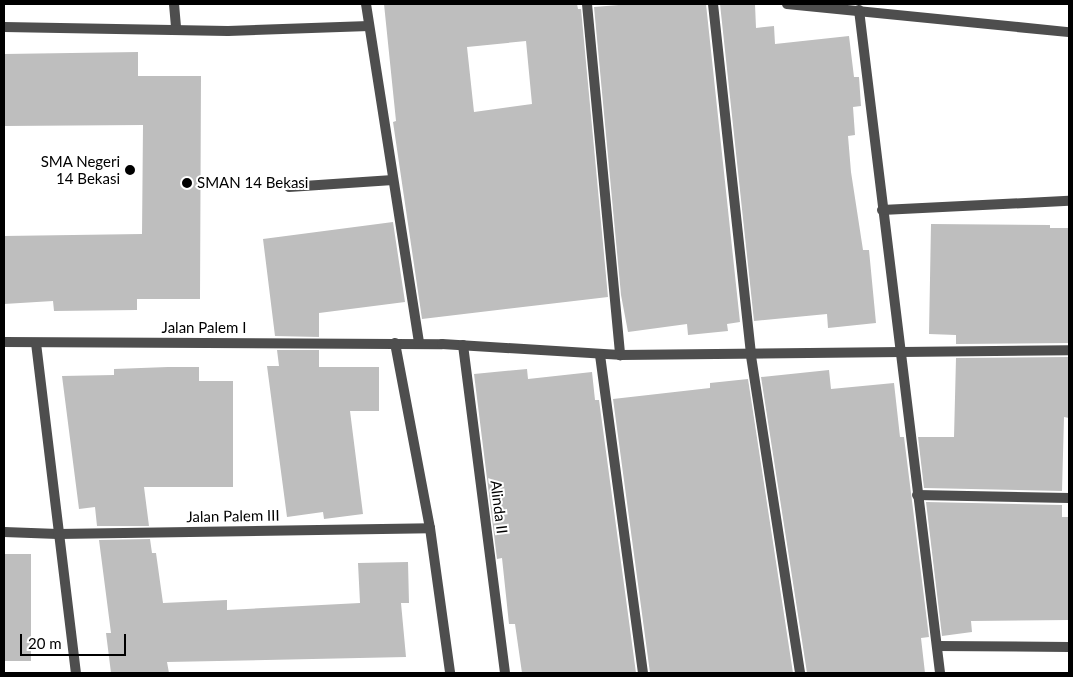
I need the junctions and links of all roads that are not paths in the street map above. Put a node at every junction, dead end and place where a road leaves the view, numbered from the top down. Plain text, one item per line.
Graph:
1 (174, 4) edge
2 (366, 4) edge
3 (587, 4) edge
4 (713, 4) edge
5 (787, 4) edge
6 (859, 10) junction
7 (369, 26) junction
8 (4, 27) edge
9 (176, 30) junction
10 (1069, 32) edge
11 (392, 180) junction
12 (289, 187) dead end
13 (1069, 201) edge
14 (882, 210) junction
15 (4, 342) edge
16 (36, 343) junction
17 (395, 343) junction
18 (419, 344) junction
19 (463, 344) junction
20 (1069, 350) edge
21 (899, 354) junction
22 (600, 355) junction
23 (620, 355) junction
24 (751, 356) junction
25 (917, 495) junction
26 (1069, 498) edge
27 (430, 528) junction
28 (4, 532) edge
29 (58, 534) junction
30 (937, 646) junction
31 (1069, 647) edge
32 (76, 673) edge
33 (450, 673) edge
34 (505, 673) edge
35 (643, 673) edge
36 (800, 673) edge
37 (940, 673) edge

1 - 9 street
2 - 7 street
3 - 23 street
4 - 24 street
5 - 6 street
6 - 10 street
6 - 14 street
7 - 9 street
7 - 11 street
8 - 9 street
11 - 12 street
11 - 18 street
13 - 14 street
14 - 21 street
15 - 16 street, Jalan Palem I
16 - 17 street, Jalan Palem I
16 - 29 street
17 - 18 street, Jalan Palem I
17 - 27 street
18 - 19 street, Jalan Palem I
19 - 22 street, Jalan Palem I
19 - 34 street, Alinda II
20 - 21 street, Jalan Palem I
21 - 24 street, Jalan Palem I
21 - 25 street
22 - 23 street, Jalan Palem I
22 - 35 street
23 - 24 street, Jalan Palem I
24 - 36 street
25 - 26 street
25 - 30 street
27 - 29 street, Jalan Palem III
27 - 33 street
28 - 29 street, Jalan Palem III
29 - 32 street
30 - 31 street
30 - 37 street

